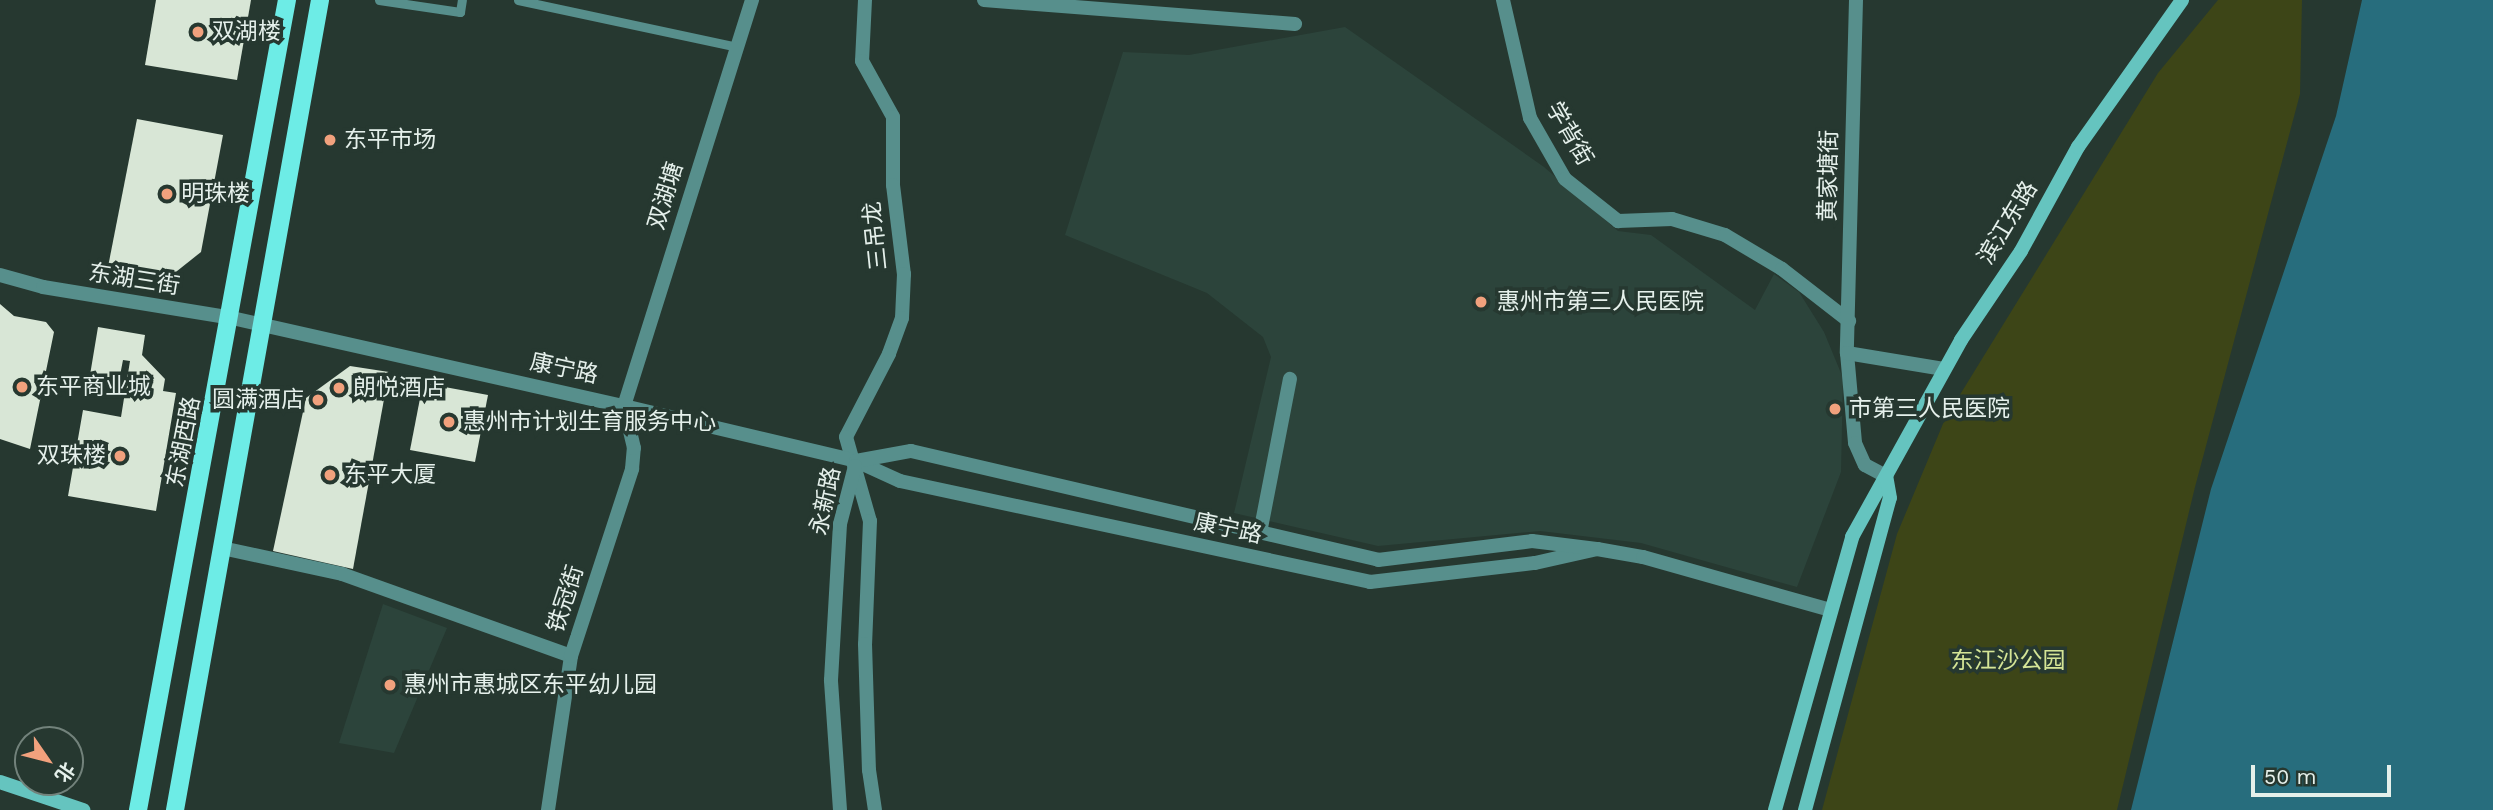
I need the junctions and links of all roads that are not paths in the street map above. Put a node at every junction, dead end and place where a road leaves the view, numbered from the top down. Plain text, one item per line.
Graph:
1 (288, 0) edge
2 (320, 0) edge
3 (379, 0) edge
4 (462, 0) edge
5 (518, 0) edge
6 (752, 0) edge
7 (865, 0) edge
8 (984, 0) edge
9 (1503, 0) edge
10 (1856, 0) edge
11 (2182, 0) edge
12 (1295, 24) dead end
13 (737, 47) junction
14 (0, 275) edge
15 (232, 318) junction
16 (1849, 321) junction
17 (261, 328) junction
18 (1847, 353) junction
19 (1944, 369) junction
20 (1290, 379) dead end
21 (624, 405) junction
22 (856, 461) junction
23 (1886, 476) junction
24 (1260, 533) junction
25 (222, 548) junction
26 (1597, 549) junction
27 (1830, 610) junction
28 (571, 656) junction
29 (0, 782) edge
30 (83, 810) edge
31 (138, 810) edge
32 (175, 810) edge
33 (548, 810) edge
34 (840, 810) edge
35 (875, 810) edge
36 (1775, 810) edge
37 (1805, 810) edge

1 - 15 main road, 东湖西路
2 - 17 main road
3 - 4 lane
5 - 13 lane
6 - 13 street, 双湖塘
7 - 22 street, 三吊龙
8 - 12 street
9 - 16 street, 学背街
10 - 16 street, 黄家塘街
11 - 19 main road, 滨江东路
13 - 21 street, 双湖塘
14 - 15 street, 东湖三街
15 - 17 street, 东湖三街
15 - 31 main road, 东湖西路
16 - 18 street, 黄家塘街
17 - 21 street, 康宁路
17 - 25 main road
18 - 19 street
18 - 23 street, 黄家塘街
19 - 23 main road, 滨江东路
20 - 24 street
21 - 22 street, 康宁路
21 - 28 street, 铁冠街
22 - 24 street, 康宁路
22 - 26 street, 康宁路
22 - 34 street, 永新路
22 - 35 street, 永新路
23 - 27 main road, 滨江东路
23 - 37 main road, 滨江东路
24 - 26 street, 康宁路
25 - 28 street
25 - 32 main road
26 - 27 street, 康宁路
27 - 36 main road, 滨江东路
28 - 33 street, 铁冠街
29 - 30 main road

